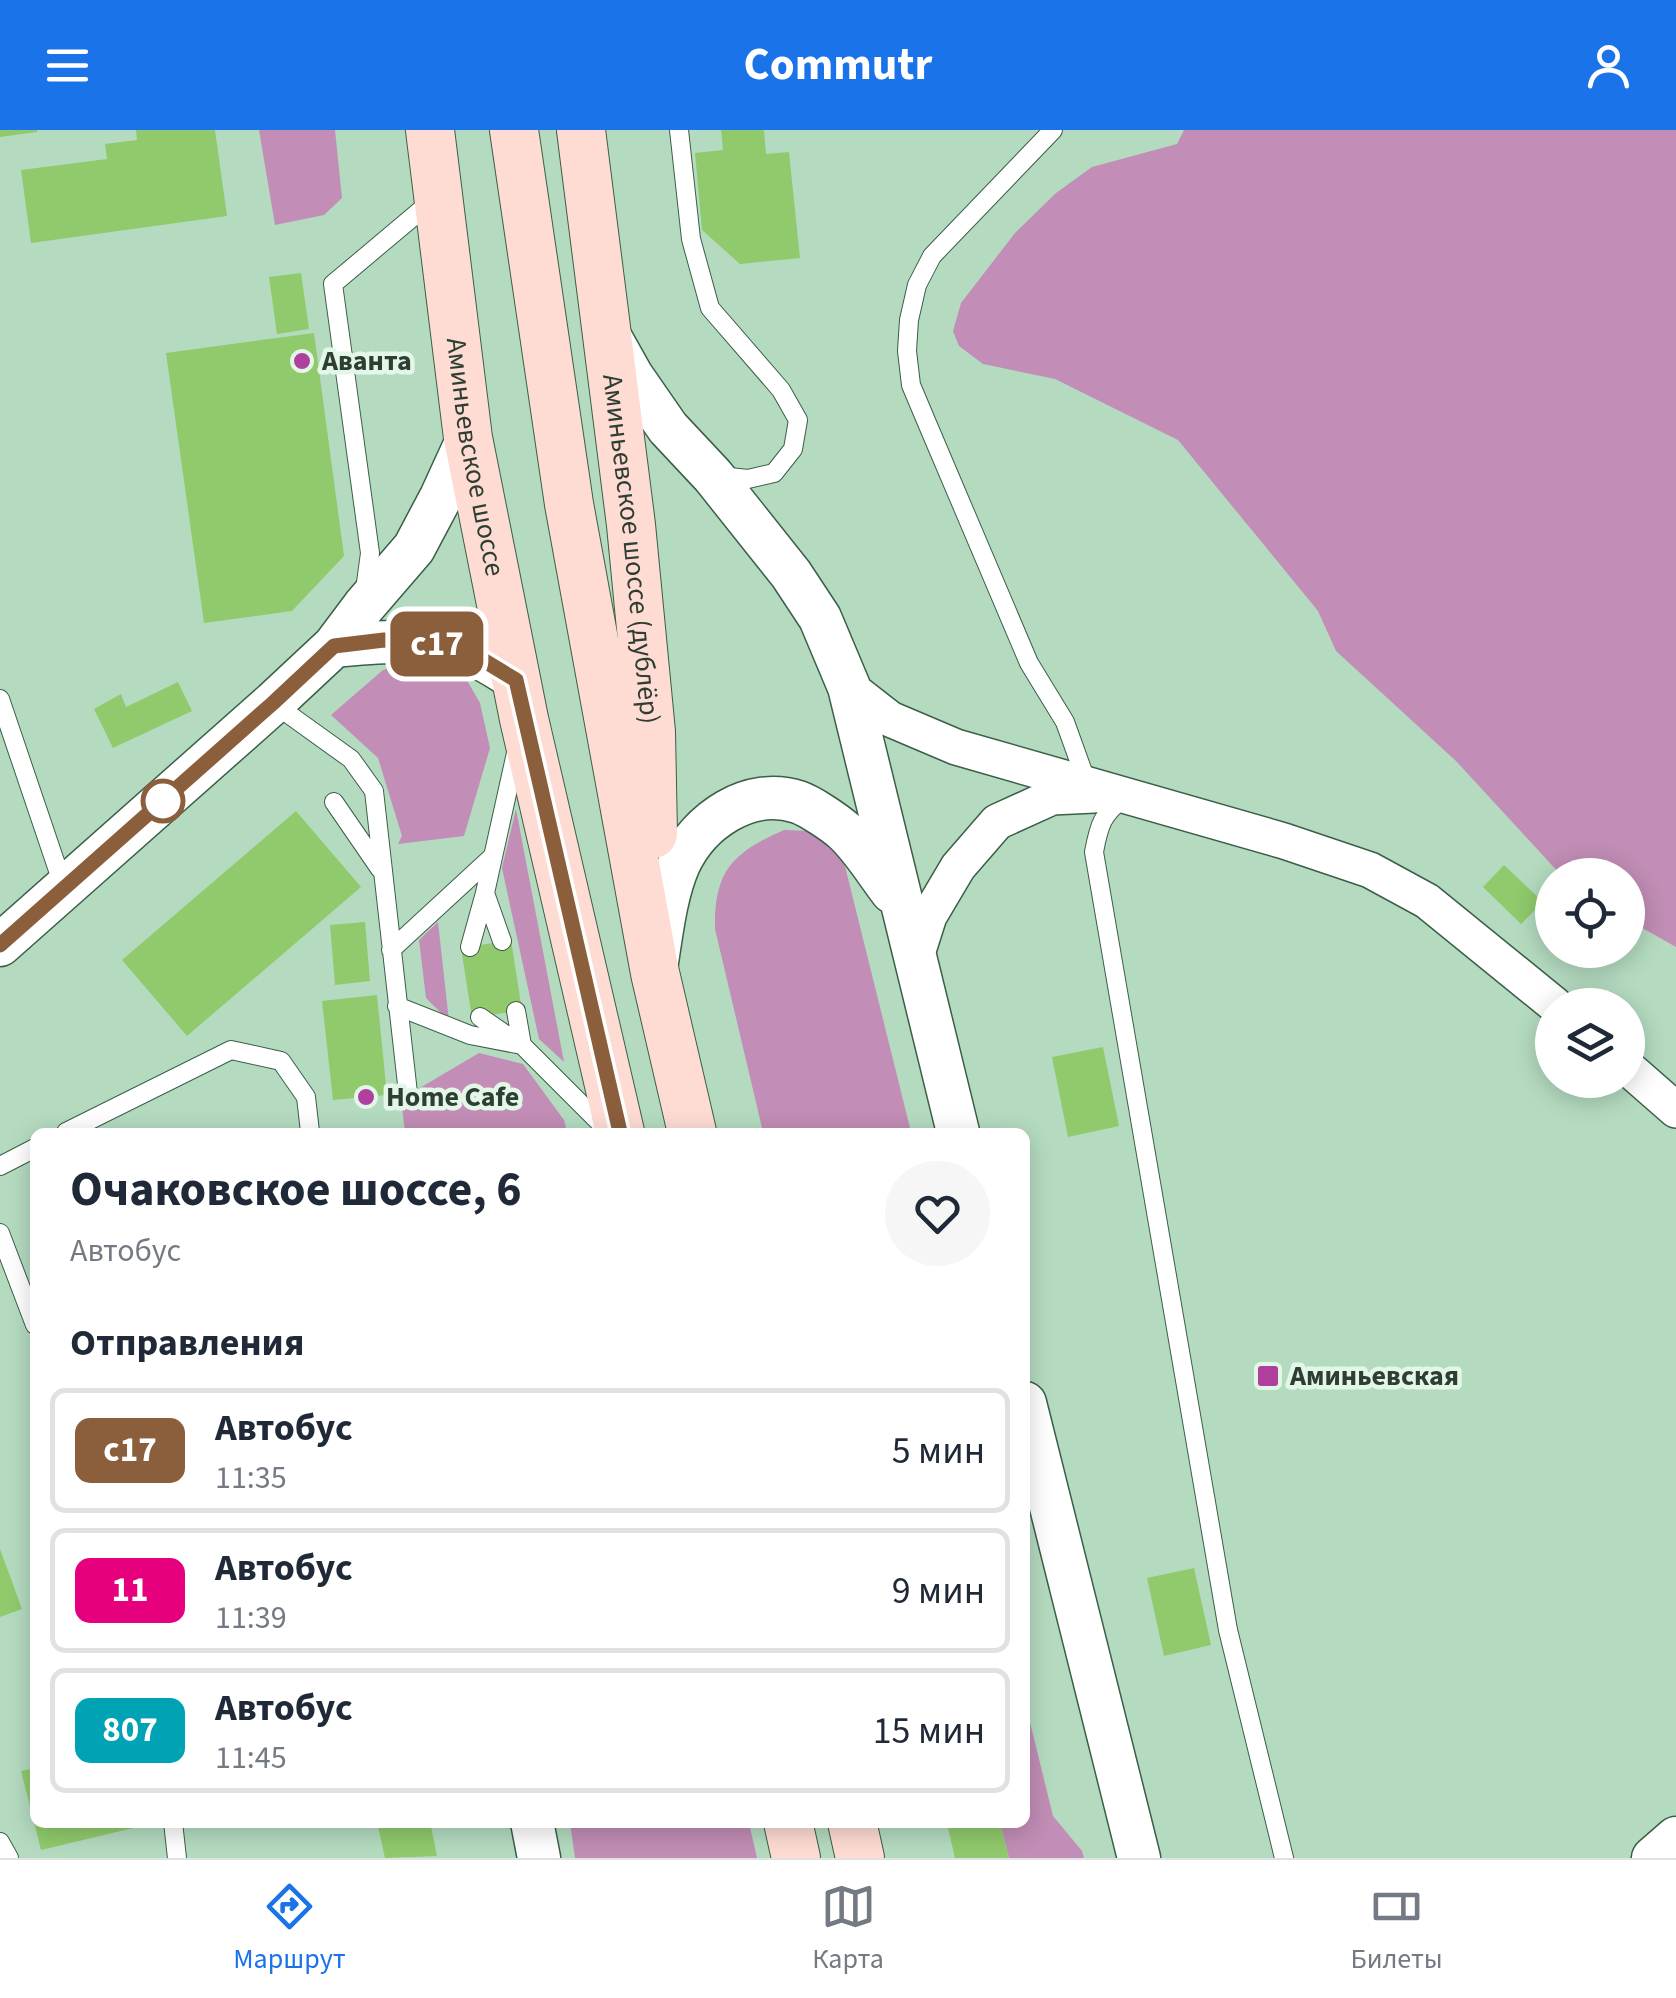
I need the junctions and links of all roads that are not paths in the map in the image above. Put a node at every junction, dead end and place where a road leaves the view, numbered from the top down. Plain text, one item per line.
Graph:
1 (430, 130) edge
2 (514, 130) edge
3 (582, 130) edge
4 (679, 130) edge
5 (1053, 130) edge
6 (437, 197) junction
7 (606, 330) junction
8 (468, 438) junction
9 (713, 476) junction
10 (364, 606) junction
11 (334, 646) junction
12 (849, 687) junction
13 (0, 699) edge
14 (520, 699) junction
15 (273, 703) junction
16 (1088, 786) junction
17 (1125, 796) junction
18 (334, 802) dead end
19 (494, 856) junction
20 (383, 874) junction
21 (64, 888) junction
22 (485, 893) junction
23 (901, 904) junction
24 (502, 942) dead end
25 (0, 946) edge
26 (470, 947) dead end
27 (391, 950) junction
28 (915, 960) junction
29 (655, 972) junction
30 (1535, 989) edge
31 (397, 1006) junction
32 (516, 1011) dead end
33 (480, 1017) dead end
34 (522, 1046) junction
35 (1645, 1083) edge
36 (408, 1093) dead end
37 (1676, 1110) edge
38 (74, 1128) edge
39 (310, 1128) edge
40 (606, 1128) edge
41 (619, 1128) edge
42 (691, 1128) edge
43 (957, 1128) edge
44 (30, 1151) edge
45 (0, 1166) edge
46 (0, 1233) edge
47 (30, 1312) edge
48 (1030, 1423) edge
49 (175, 1828) edge
50 (789, 1828) edge
51 (853, 1828) edge
52 (1676, 1838) edge
53 (0, 1842) edge
54 (8, 1858) edge
55 (178, 1858) edge
56 (796, 1858) edge
57 (860, 1858) edge
58 (1139, 1858) edge
59 (1284, 1858) edge
60 (1654, 1858) edge

1 - 6 main road, Аминьевское шоссе
2 - 29 main road
3 - 7 main road, Аминьевское шоссе (дублёр)
4 - 9 lane
5 - 16 lane
6 - 8 main road, Аминьевское шоссе
6 - 10 lane
7 - 9 street
7 - 29 main road, Аминьевское шоссе (дублёр)
8 - 10 street
8 - 14 main road, Аминьевское шоссе
9 - 12 street
10 - 11 street
11 - 14 street
11 - 15 street
12 - 16 street
12 - 23 street
13 - 21 lane
14 - 19 lane
14 - 41 main road, Аминьевское шоссе
15 - 20 lane
15 - 21 street
16 - 17 street
17 - 28 street
17 - 30 street
17 - 59 lane
18 - 20 lane
19 - 22 lane
19 - 27 lane
20 - 27 lane
21 - 25 street
22 - 24 lane
22 - 26 lane
23 - 28 street
23 - 29 street
27 - 31 lane
28 - 43 street
29 - 42 main road
31 - 34 lane
31 - 36 lane
32 - 34 lane
33 - 34 lane
34 - 40 lane
35 - 37 street
38 - 39 lane
44 - 45 lane
46 - 47 lane
48 - 58 street
49 - 55 lane
50 - 56 main road
51 - 57 main road
52 - 60 street
53 - 54 lane

